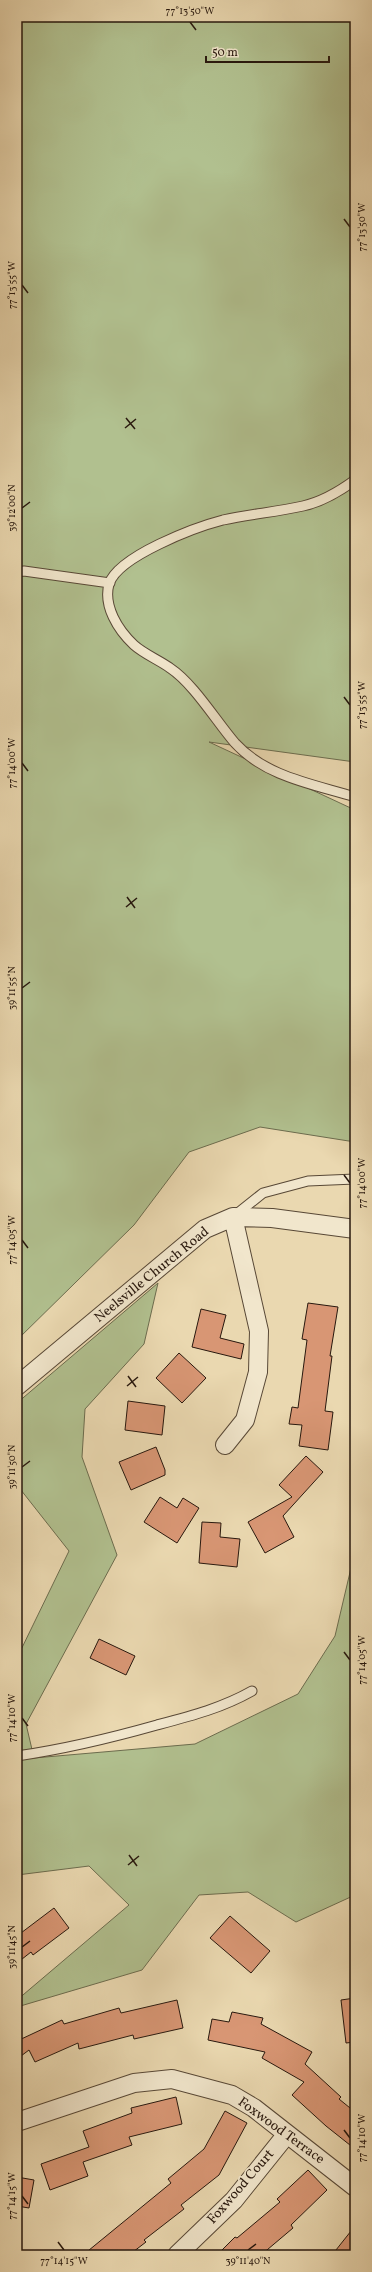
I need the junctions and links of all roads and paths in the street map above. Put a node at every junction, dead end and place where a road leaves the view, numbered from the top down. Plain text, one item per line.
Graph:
1 (355, 480) edge
2 (17, 572) edge
3 (110, 583) junction
4 (355, 797) edge
5 (355, 1179) edge
6 (233, 1217) junction
7 (355, 1229) edge
8 (17, 1386) edge
9 (225, 1445) dead end
10 (252, 1691) dead end
11 (17, 1756) edge
12 (17, 2122) edge
13 (287, 2134) junction
14 (355, 2187) edge
15 (178, 2255) edge

1 - 3 lane
2 - 3 lane
3 - 4 lane
5 - 6 lane
6 - 7 street, Neelsville Church Road
6 - 8 street, Neelsville Church Road
6 - 9 street
10 - 11 lane
12 - 13 street, Foxwood Terrace
13 - 14 street, Foxwood Terrace
13 - 15 street, Foxwood Court

